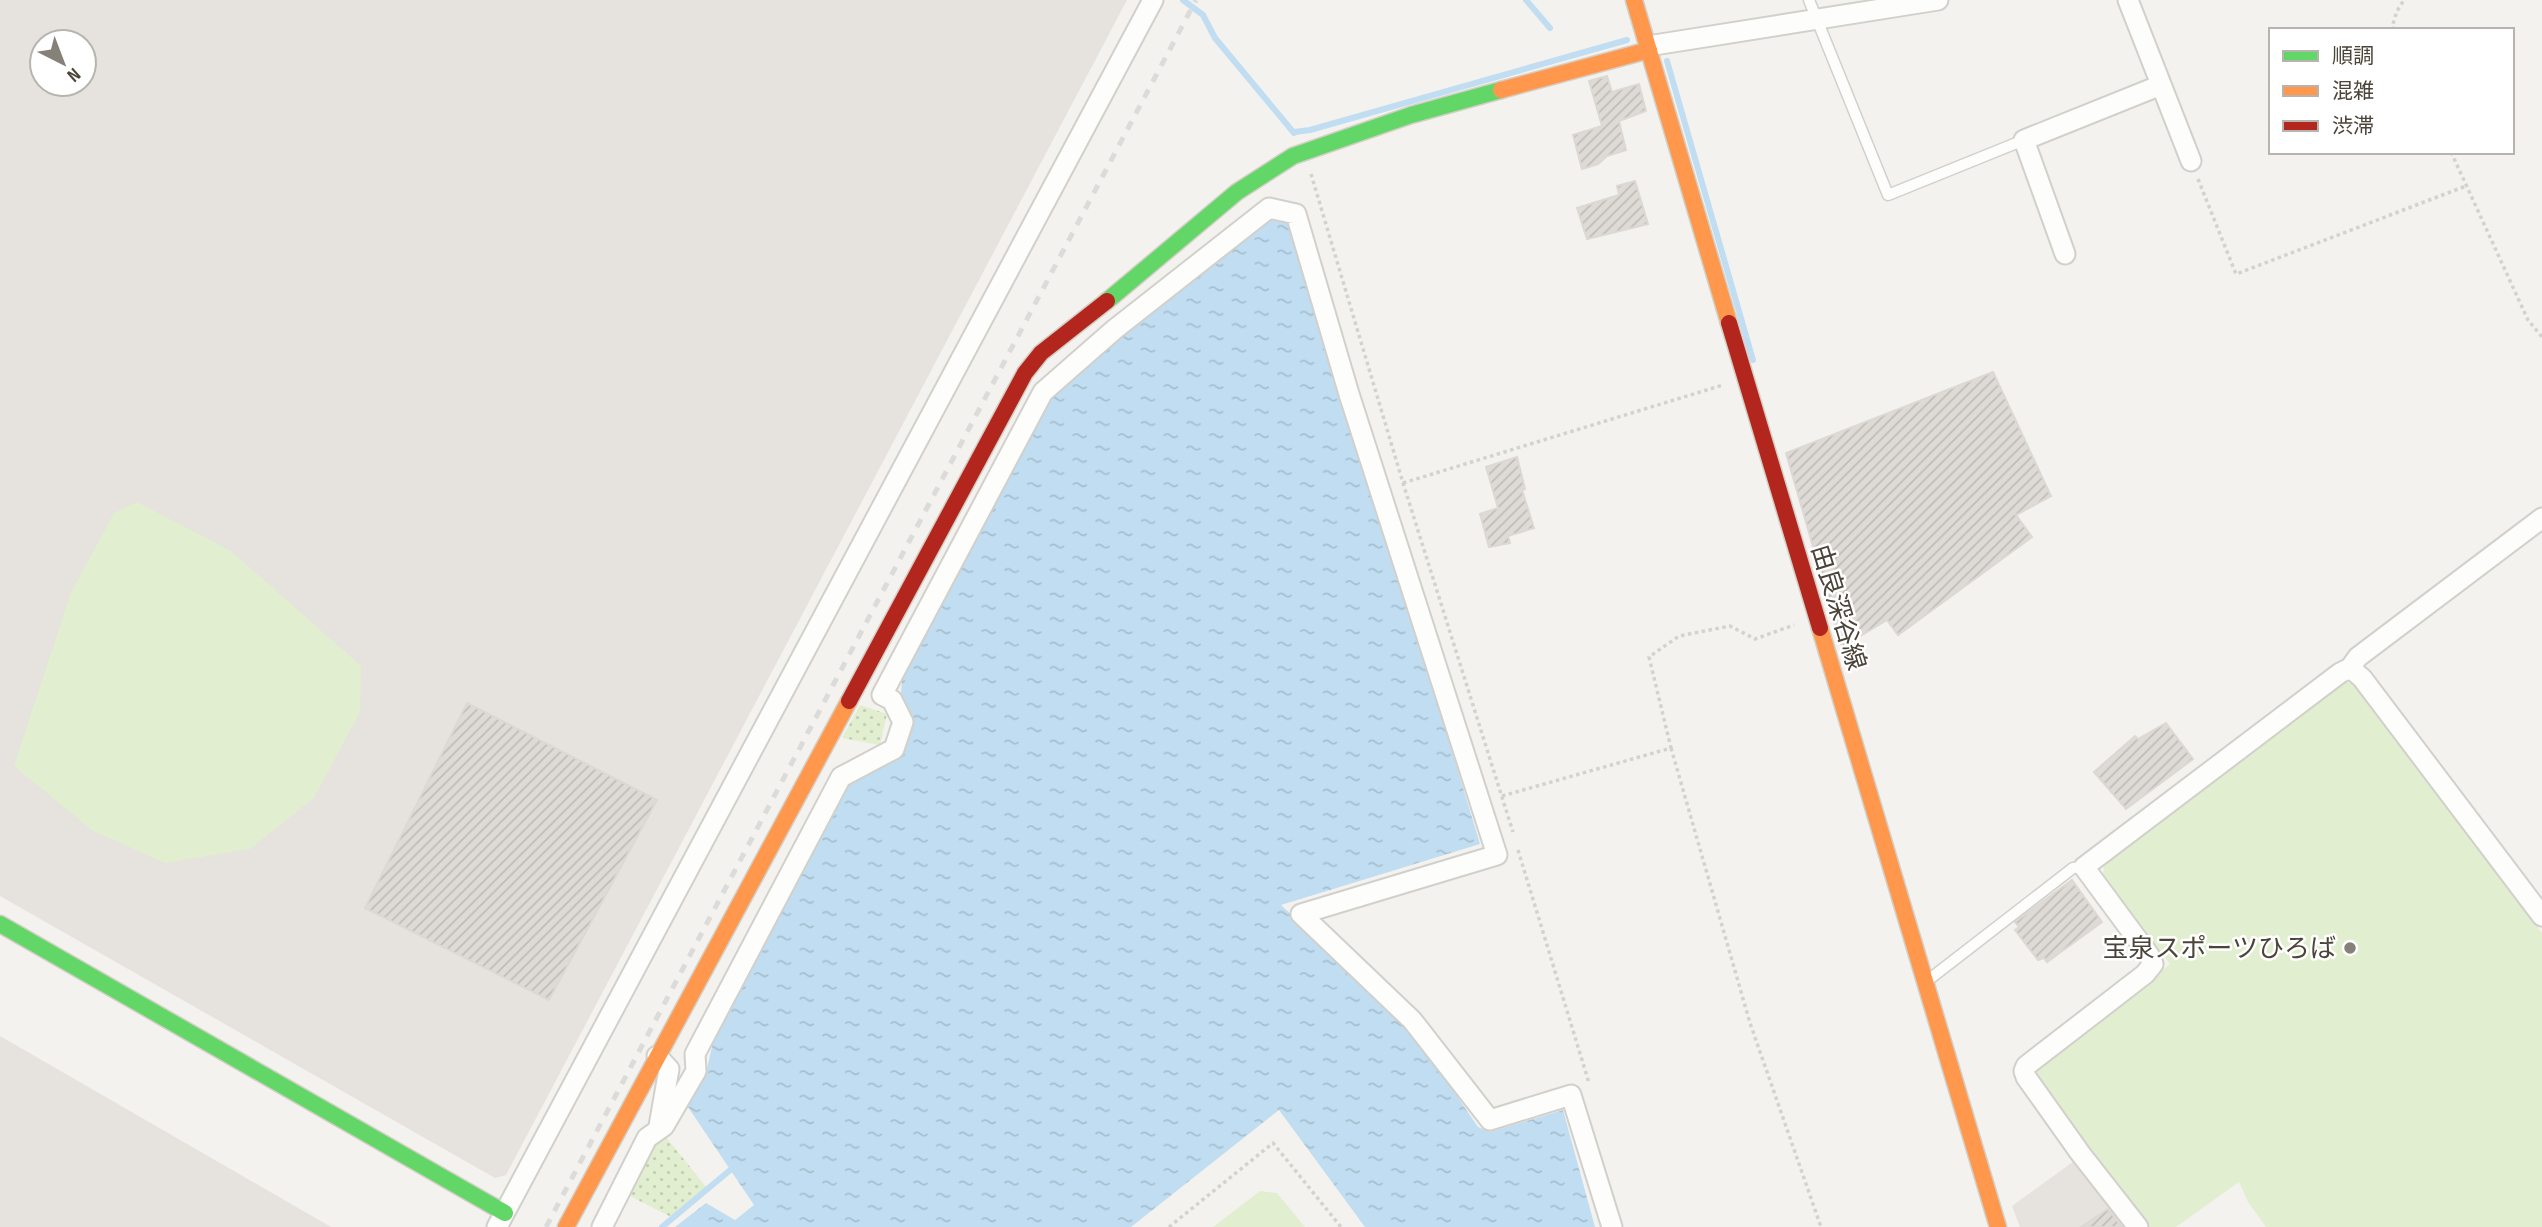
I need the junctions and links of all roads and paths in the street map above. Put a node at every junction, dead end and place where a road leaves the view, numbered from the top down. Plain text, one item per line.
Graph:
1 (1153, 0) edge
2 (1634, 0) edge
3 (1809, 0) edge
4 (1938, 0) edge
5 (2128, 0) edge
6 (2404, 0) edge
7 (1816, 19) junction
8 (2393, 28) edge
9 (1648, 48) junction
10 (2161, 85) junction
11 (2024, 140) junction
12 (1305, 152) junction
13 (2452, 154) edge
14 (2190, 161) joint
15 (2466, 186) junction
16 (2065, 254) dead end
17 (2542, 337) edge
18 (1745, 379) junction
19 (2542, 517) edge
20 (1816, 617) junction
21 (2350, 668) junction
22 (1671, 748) junction
23 (1502, 796) dead end
24 (2084, 867) junction
25 (2542, 916) edge
26 (0, 924) edge
27 (1926, 982) junction
28 (657, 1056) junction
29 (658, 1130) junction
30 (501, 1220) edge
31 (566, 1227) edge
32 (601, 1227) edge
33 (1170, 1227) edge
34 (1341, 1227) edge
35 (1612, 1227) edge
36 (1821, 1227) edge
37 (1998, 1227) edge
38 (2138, 1227) edge

1 - 30 street
2 - 9 street, 由良深谷線
3 - 7 lane
4 - 7 street
5 - 10 street
6 - 8 path
7 - 9 street
7 - 11 lane
9 - 12 street
9 - 18 street, 由良深谷線
10 - 11 street
10 - 14 street
11 - 16 street
12 - 18 path
12 - 28 street
13 - 15 path
14 - 15 path
15 - 17 path
18 - 20 street, 由良深谷線
19 - 21 street
20 - 22 path
20 - 27 street, 由良深谷線
21 - 24 street
21 - 25 street
22 - 23 path
22 - 36 path
24 - 27 lane
24 - 38 street
26 - 30 street
27 - 37 street, 由良深谷線
28 - 29 street
28 - 31 street
29 - 32 street
29 - 35 street
33 - 34 path

